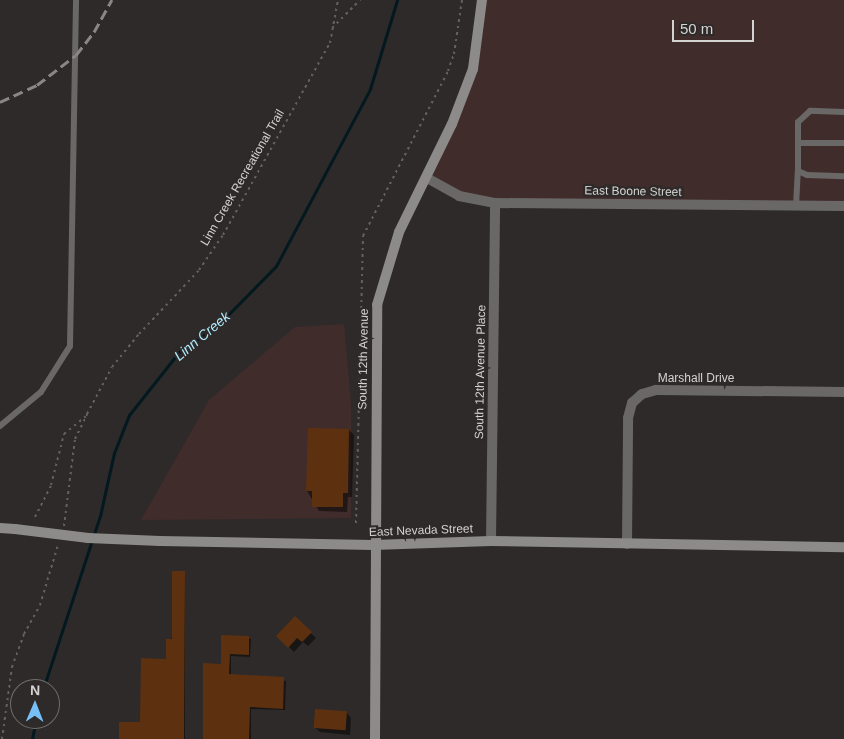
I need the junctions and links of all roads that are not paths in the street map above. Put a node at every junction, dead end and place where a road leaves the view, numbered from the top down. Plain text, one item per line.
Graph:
1 (76, 0) edge
2 (482, 0) edge
3 (844, 112) edge
4 (798, 143) junction
5 (844, 143) edge
6 (798, 171) junction
7 (844, 176) edge
8 (426, 178) junction
9 (495, 203) junction
10 (796, 206) junction
11 (844, 206) edge
12 (844, 392) edge
13 (0, 426) edge
14 (0, 528) edge
15 (491, 541) junction
16 (627, 544) junction
17 (373, 545) junction
18 (844, 547) edge
19 (375, 739) edge

1 - 13 lane
2 - 8 main road, South 12th Avenue
3 - 4 lane
4 - 5 lane
4 - 6 lane
6 - 7 lane
6 - 10 lane
8 - 9 street, East Boone Street
8 - 17 main road, South 12th Avenue
9 - 10 street, East Boone Street
9 - 15 street, South 12th Avenue Place
10 - 11 street, East Boone Street
12 - 16 street, Marshall Drive
14 - 17 main road, East Nevada Street, bridge
15 - 16 main road, East Nevada Street
15 - 17 main road, East Nevada Street
16 - 18 main road, East Nevada Street
17 - 19 main road, South 12th Avenue

